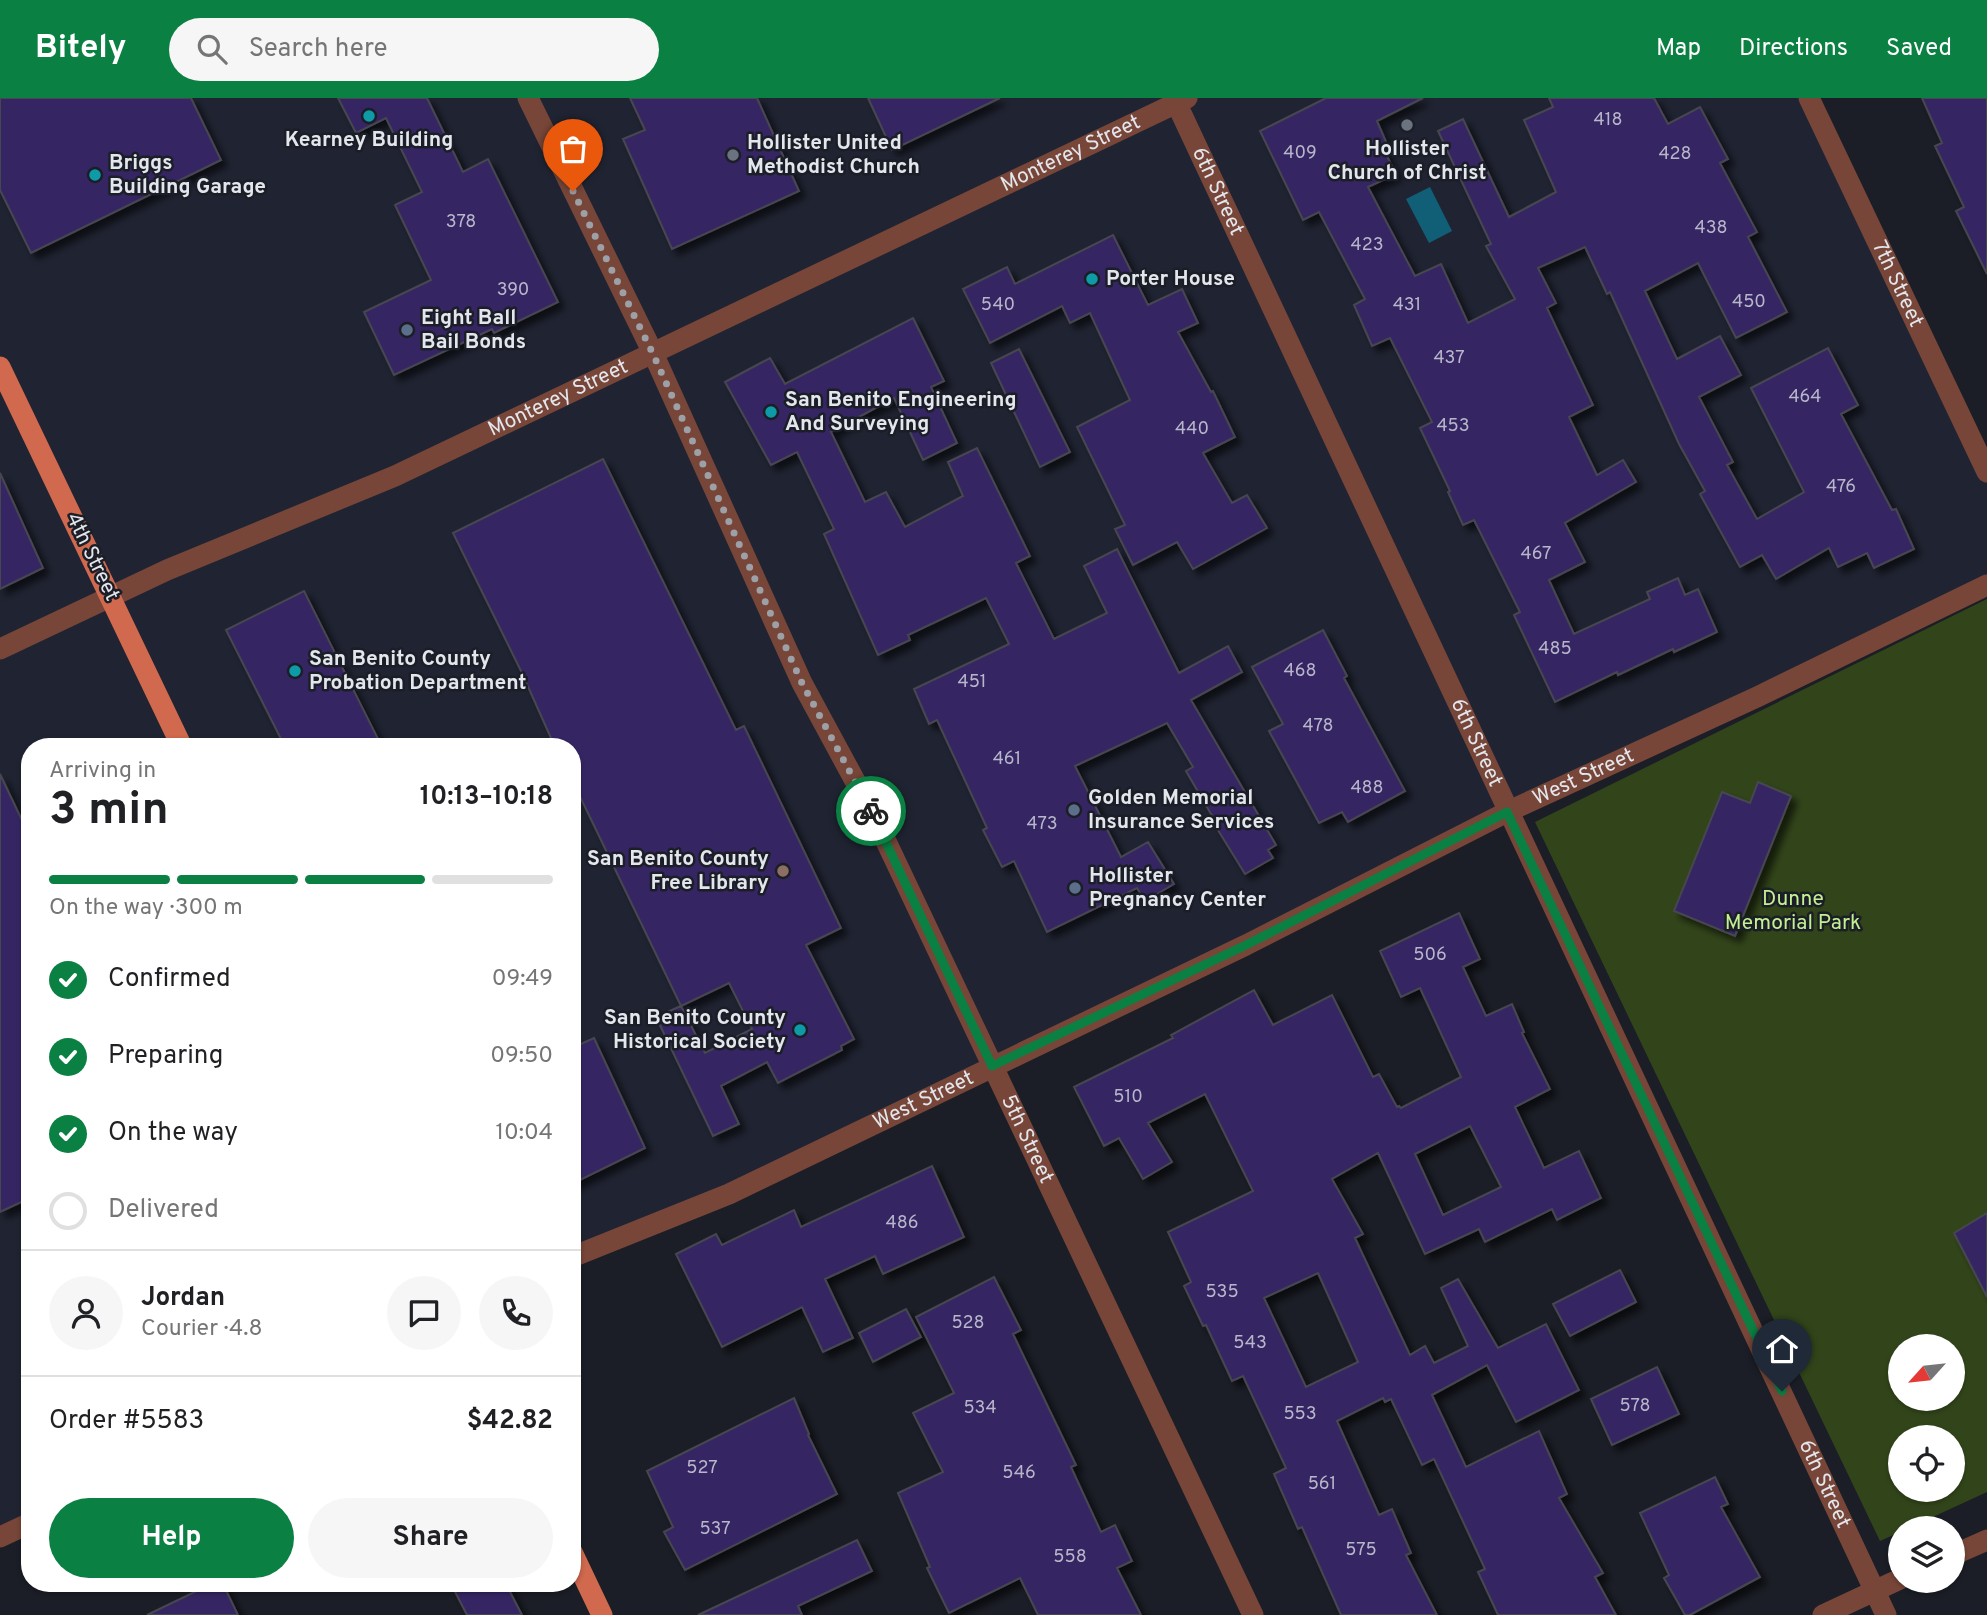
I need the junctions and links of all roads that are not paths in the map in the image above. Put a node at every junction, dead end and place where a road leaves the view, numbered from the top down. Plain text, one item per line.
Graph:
1 (528, 98) edge
2 (1809, 98) edge
3 (1179, 100) edge
4 (653, 354) junction
5 (0, 367) edge
6 (1987, 472) edge
7 (1987, 585) edge
8 (111, 597) junction
9 (0, 649) edge
10 (178, 738) edge
11 (1507, 812) junction
12 (992, 1066) junction
13 (581, 1253) edge
14 (21, 1527) edge
15 (0, 1537) edge
16 (1987, 1540) edge
17 (1965, 1550) edge
18 (581, 1571) edge
19 (1888, 1585) edge
20 (1874, 1591) junction
21 (602, 1615) edge
22 (1253, 1615) edge
23 (1823, 1615) edge
24 (1886, 1615) edge

1 - 4 street, 5th Street
2 - 6 street, 7th Street
3 - 4 street, Monterey Street
3 - 11 street, 6th Street
4 - 8 street, Monterey Street
4 - 12 street, 5th Street
5 - 8 main road, 4th Street
7 - 11 street, West Street
8 - 9 street, Monterey Street
8 - 10 main road, 4th Street
11 - 12 street, West Street
11 - 20 street, 6th Street
12 - 13 street, West Street
12 - 22 street, 5th Street
14 - 15 street
16 - 17 street
18 - 21 main road
19 - 20 street
20 - 23 street
20 - 24 street, 6th Street

